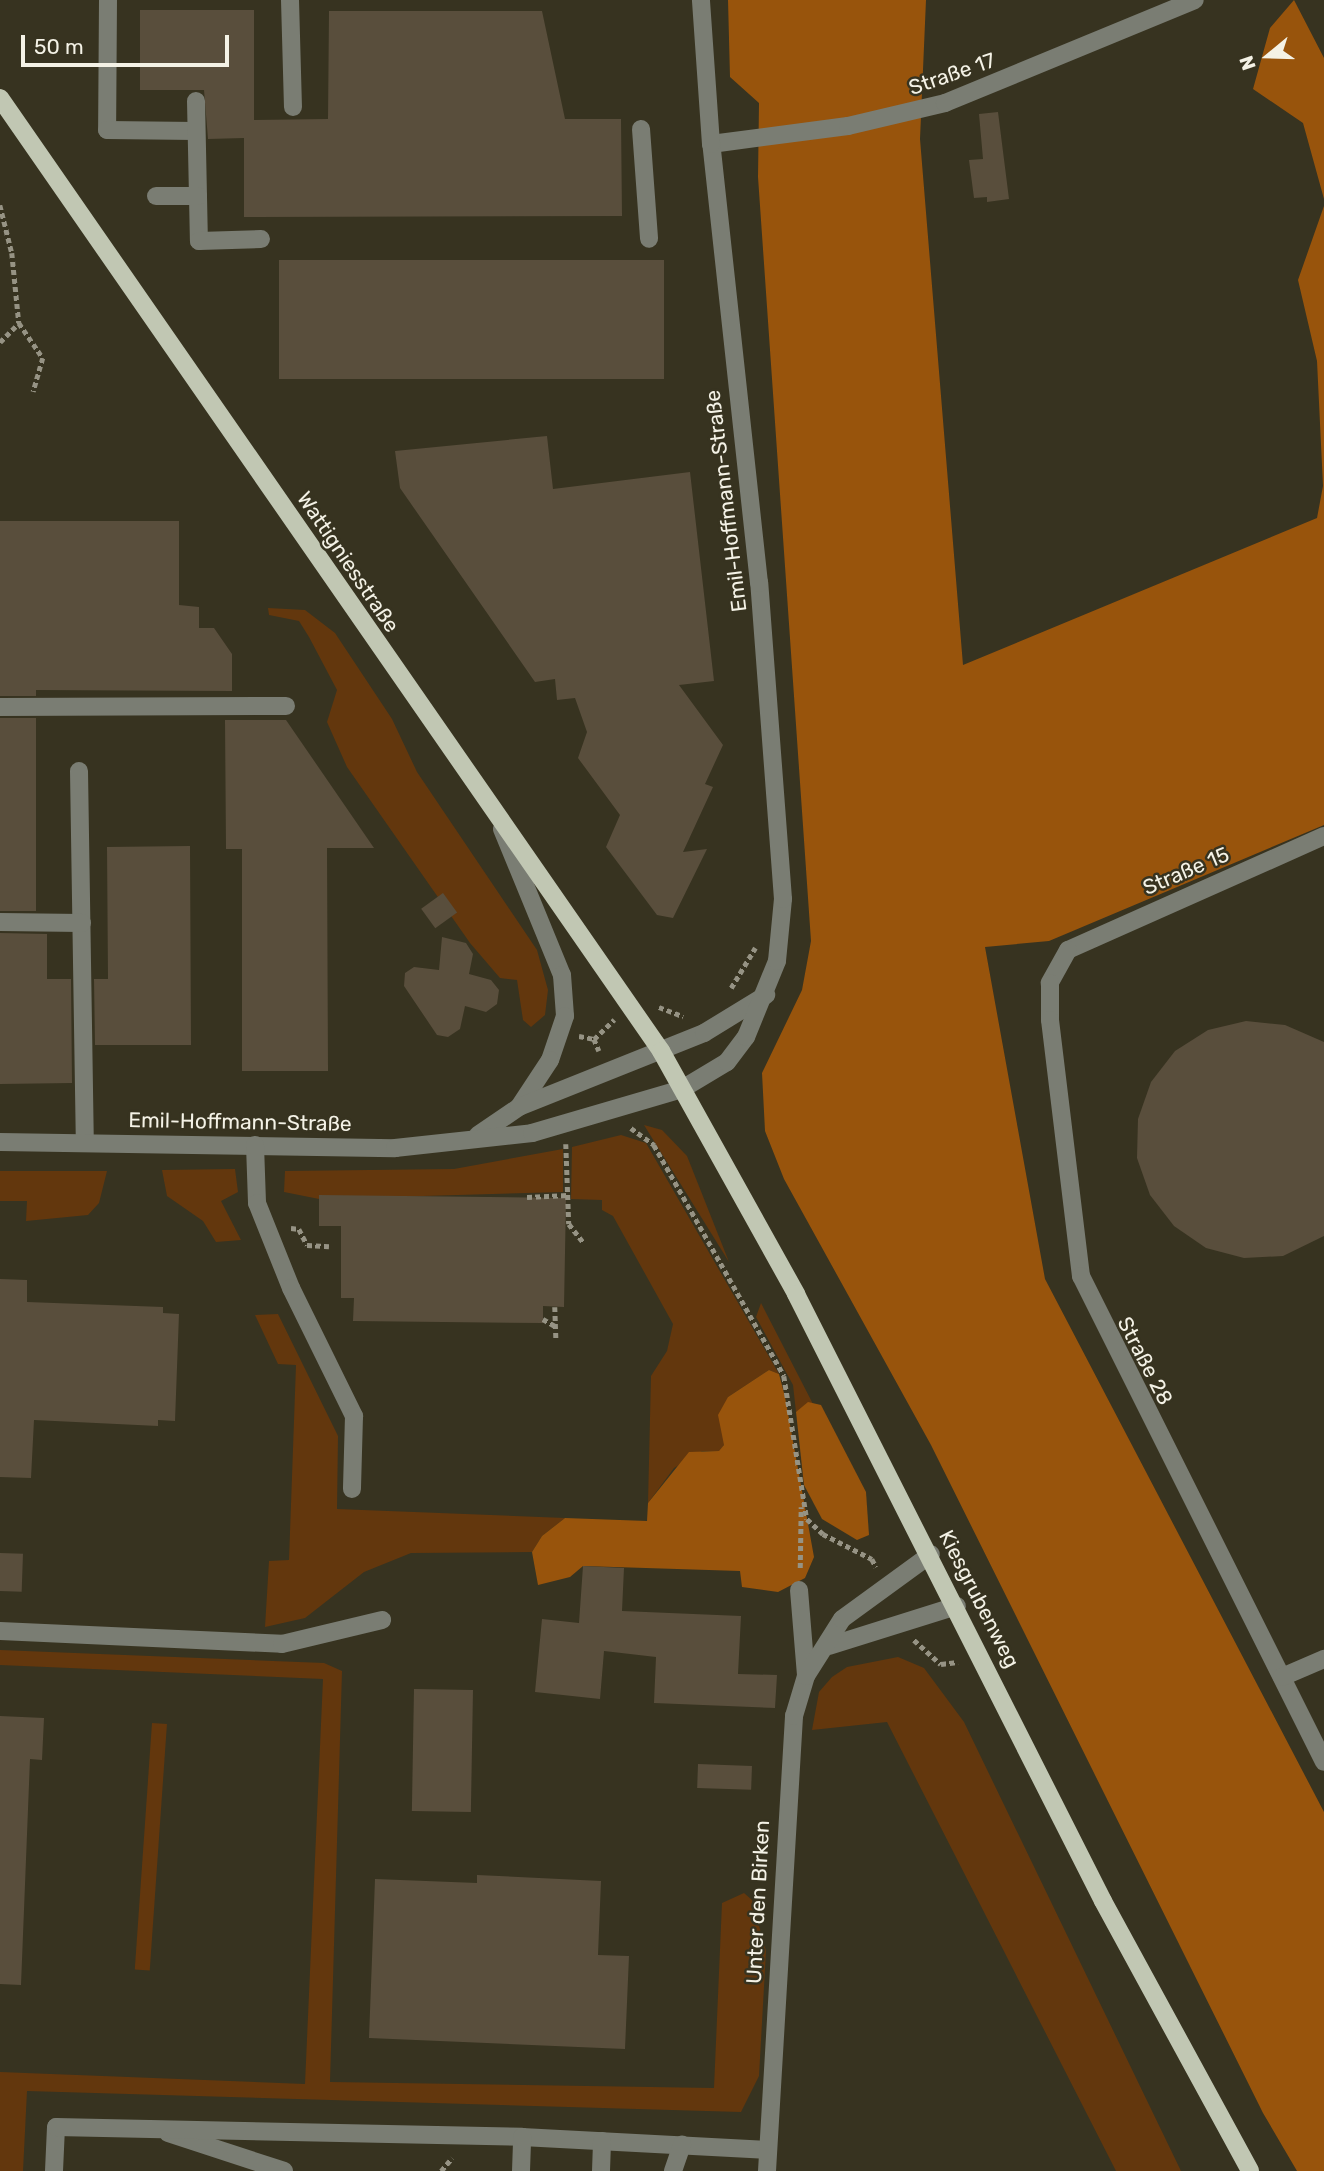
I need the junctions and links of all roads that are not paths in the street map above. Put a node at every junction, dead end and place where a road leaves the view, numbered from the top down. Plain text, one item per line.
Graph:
1 (108, 0) edge
2 (290, 0) edge
3 (702, 0) edge
4 (1195, 0) edge
5 (0, 98) edge
6 (196, 101) dead end
7 (293, 107) dead end
8 (641, 129) dead end
9 (196, 131) junction
10 (711, 144) junction
11 (156, 196) dead end
12 (198, 196) junction
13 (261, 239) dead end
14 (649, 239) dead end
15 (286, 706) dead end
16 (0, 707) edge
17 (79, 771) dead end
18 (493, 810) junction
19 (1324, 836) edge
20 (0, 922) edge
21 (82, 923) junction
22 (1068, 950) joint
23 (766, 995) junction
24 (661, 1051) junction
25 (682, 1089) junction
26 (519, 1107) junction
27 (477, 1136) junction
28 (85, 1141) junction
29 (0, 1142) edge
30 (255, 1144) junction
31 (352, 1489) dead end
32 (931, 1554) junction
33 (799, 1590) road end
34 (957, 1606) junction
35 (382, 1620) dead end
36 (0, 1631) edge
37 (829, 1646) junction
38 (1324, 1659) edge
39 (806, 1676) junction
40 (1282, 1677) junction
41 (1324, 1762) edge
42 (156, 2128) junction
43 (522, 2137) junction
44 (602, 2141) junction
45 (682, 2145) junction
46 (767, 2150) junction
47 (54, 2171) edge
48 (284, 2171) edge
49 (521, 2171) edge
50 (601, 2171) edge
51 (673, 2171) edge
52 (767, 2171) edge
53 (1250, 2171) edge

1 - 9 street
2 - 7 street
3 - 10 street, Emil-Hoffmann-Straße
4 - 10 street, Straße 17
5 - 18 main road, Wattigniesstraße
6 - 9 street
8 - 14 street
9 - 12 street
10 - 23 street, Emil-Hoffmann-Straße
11 - 12 street
12 - 13 street
15 - 16 street
17 - 21 street
18 - 24 main road, Wattigniesstraße
18 - 26 street
19 - 22 street, Straße 15
20 - 21 street
21 - 28 street
22 - 40 street, Straße 28
23 - 24 street, Emil-Hoffmann-Straße
23 - 25 street, Emil-Hoffmann-Straße
24 - 25 main road, Kiesgrubenweg
24 - 26 street, Emil-Hoffmann-Straße
25 - 27 street, Emil-Hoffmann-Straße
25 - 32 main road, Kiesgrubenweg
26 - 27 street, Emil-Hoffmann-Straße
27 - 30 street, Emil-Hoffmann-Straße
28 - 29 street, Emil-Hoffmann-Straße
28 - 30 street, Emil-Hoffmann-Straße
30 - 31 street
32 - 34 main road, Kiesgrubenweg
32 - 37 street, Unter den Birken
33 - 39 street
34 - 37 street
34 - 53 main road, Kiesgrubenweg
35 - 36 street
37 - 39 street, Unter den Birken
38 - 40 street
39 - 46 street, Unter den Birken
40 - 41 street, Straße 28
42 - 43 street
42 - 47 street
42 - 48 street
43 - 44 street
43 - 49 street
44 - 45 street
44 - 50 street
45 - 46 street
45 - 51 street
46 - 52 street, Unter den Birken

